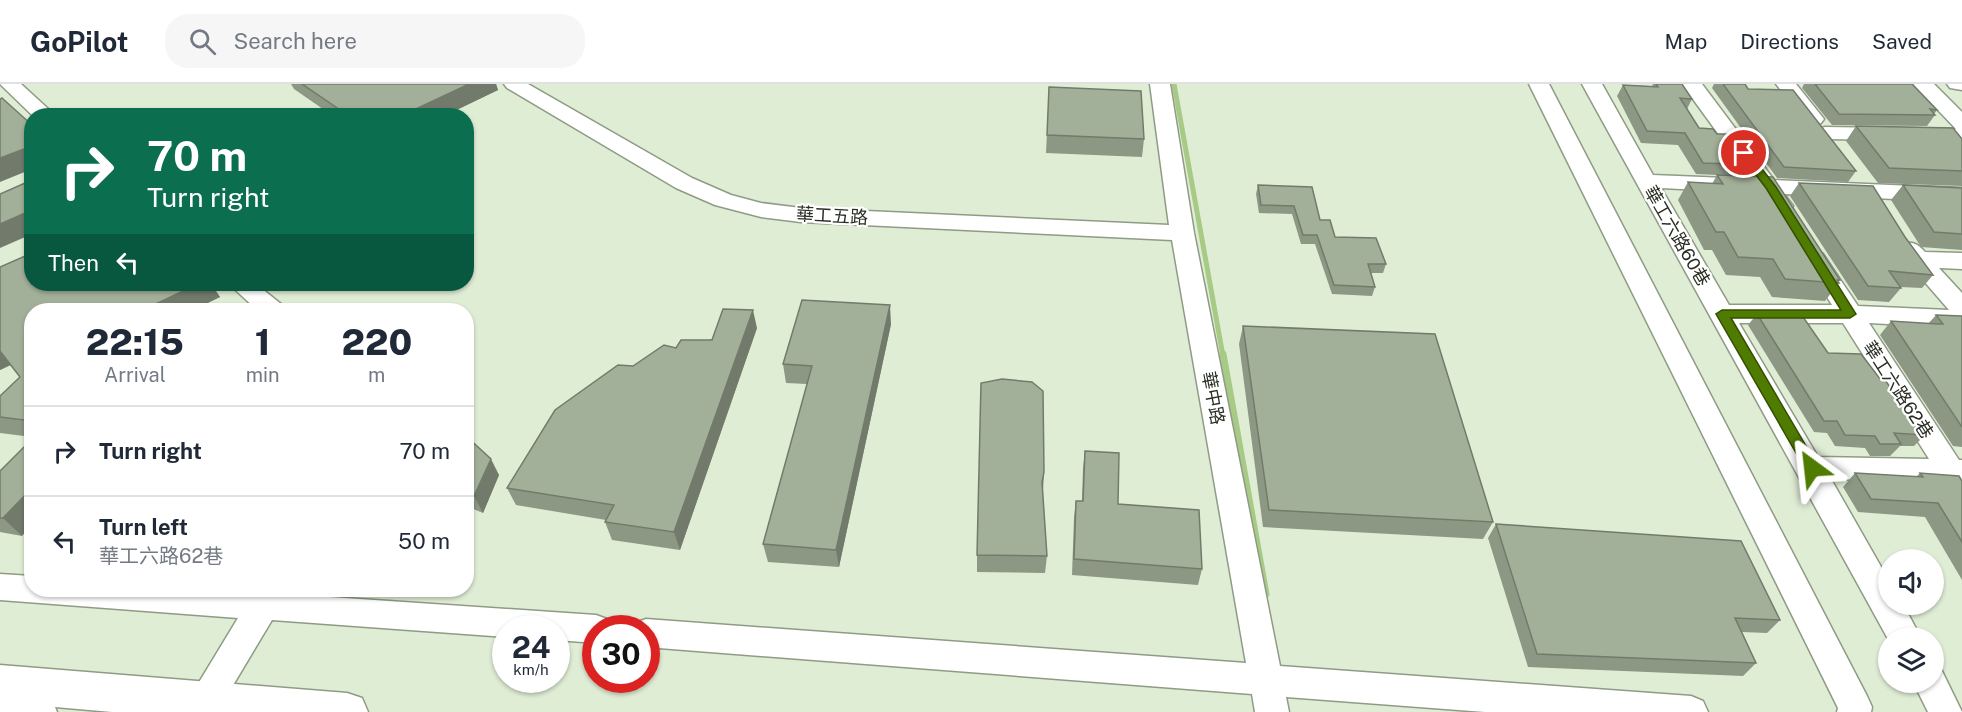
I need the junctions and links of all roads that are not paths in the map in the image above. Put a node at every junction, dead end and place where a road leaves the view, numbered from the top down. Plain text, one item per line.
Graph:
1 (9, 84) edge
2 (514, 84) edge
3 (1160, 84) edge
4 (1539, 84) edge
5 (1592, 84) edge
6 (1692, 84) edge
7 (1786, 84) edge
8 (1923, 84) edge
9 (1957, 84) edge
10 (1962, 84) edge
11 (37, 108) edge
12 (1962, 124) edge
13 (1825, 133) junction
14 (1962, 135) edge
15 (1645, 181) junction
16 (1770, 187) junction
17 (1870, 190) junction
18 (1962, 195) edge
19 (1883, 210) edge
20 (1896, 229) edge
21 (1182, 233) junction
22 (1915, 259) junction
23 (1962, 261) edge
24 (249, 291) edge
25 (264, 303) edge
26 (1962, 309) edge
27 (1722, 314) junction
28 (1850, 314) junction
29 (1962, 319) edge
30 (1812, 468) junction
31 (1958, 476) edge
32 (0, 587) edge
33 (24, 588) edge
34 (269, 597) edge
35 (1899, 627) edge
36 (582, 628) edge
37 (660, 634) edge
38 (1265, 678) junction
39 (0, 684) edge
40 (1936, 693) edge
41 (201, 706) edge
42 (0, 709) edge
43 (36, 712) edge
44 (347, 712) edge
45 (1272, 712) edge
46 (1691, 712) edge
47 (1854, 712) edge
48 (1946, 712) edge

1 - 11 street
2 - 21 street, 華工五路
3 - 21 street, 華中路
4 - 47 street
5 - 15 street, 華工六路60巷
6 - 16 street, 華工六路62巷
7 - 13 street
8 - 12 street
9 - 10 street
13 - 14 street
13 - 17 street
15 - 16 street
15 - 27 street, 華工六路60巷
16 - 17 street
16 - 28 street, 華工六路62巷
17 - 18 street
17 - 19 street
20 - 22 street
21 - 38 street, 華中路
22 - 23 street
22 - 26 street
24 - 25 street
27 - 28 street
27 - 30 street, 華工六路60巷
28 - 29 street
28 - 31 street, 華工六路62巷
30 - 31 street
30 - 35 street, 華工六路60巷
32 - 33 street
34 - 36 street
34 - 41 street
37 - 38 street
38 - 45 street, 華中路
38 - 46 street
39 - 41 main road
40 - 48 street
41 - 44 main road
42 - 43 main road

